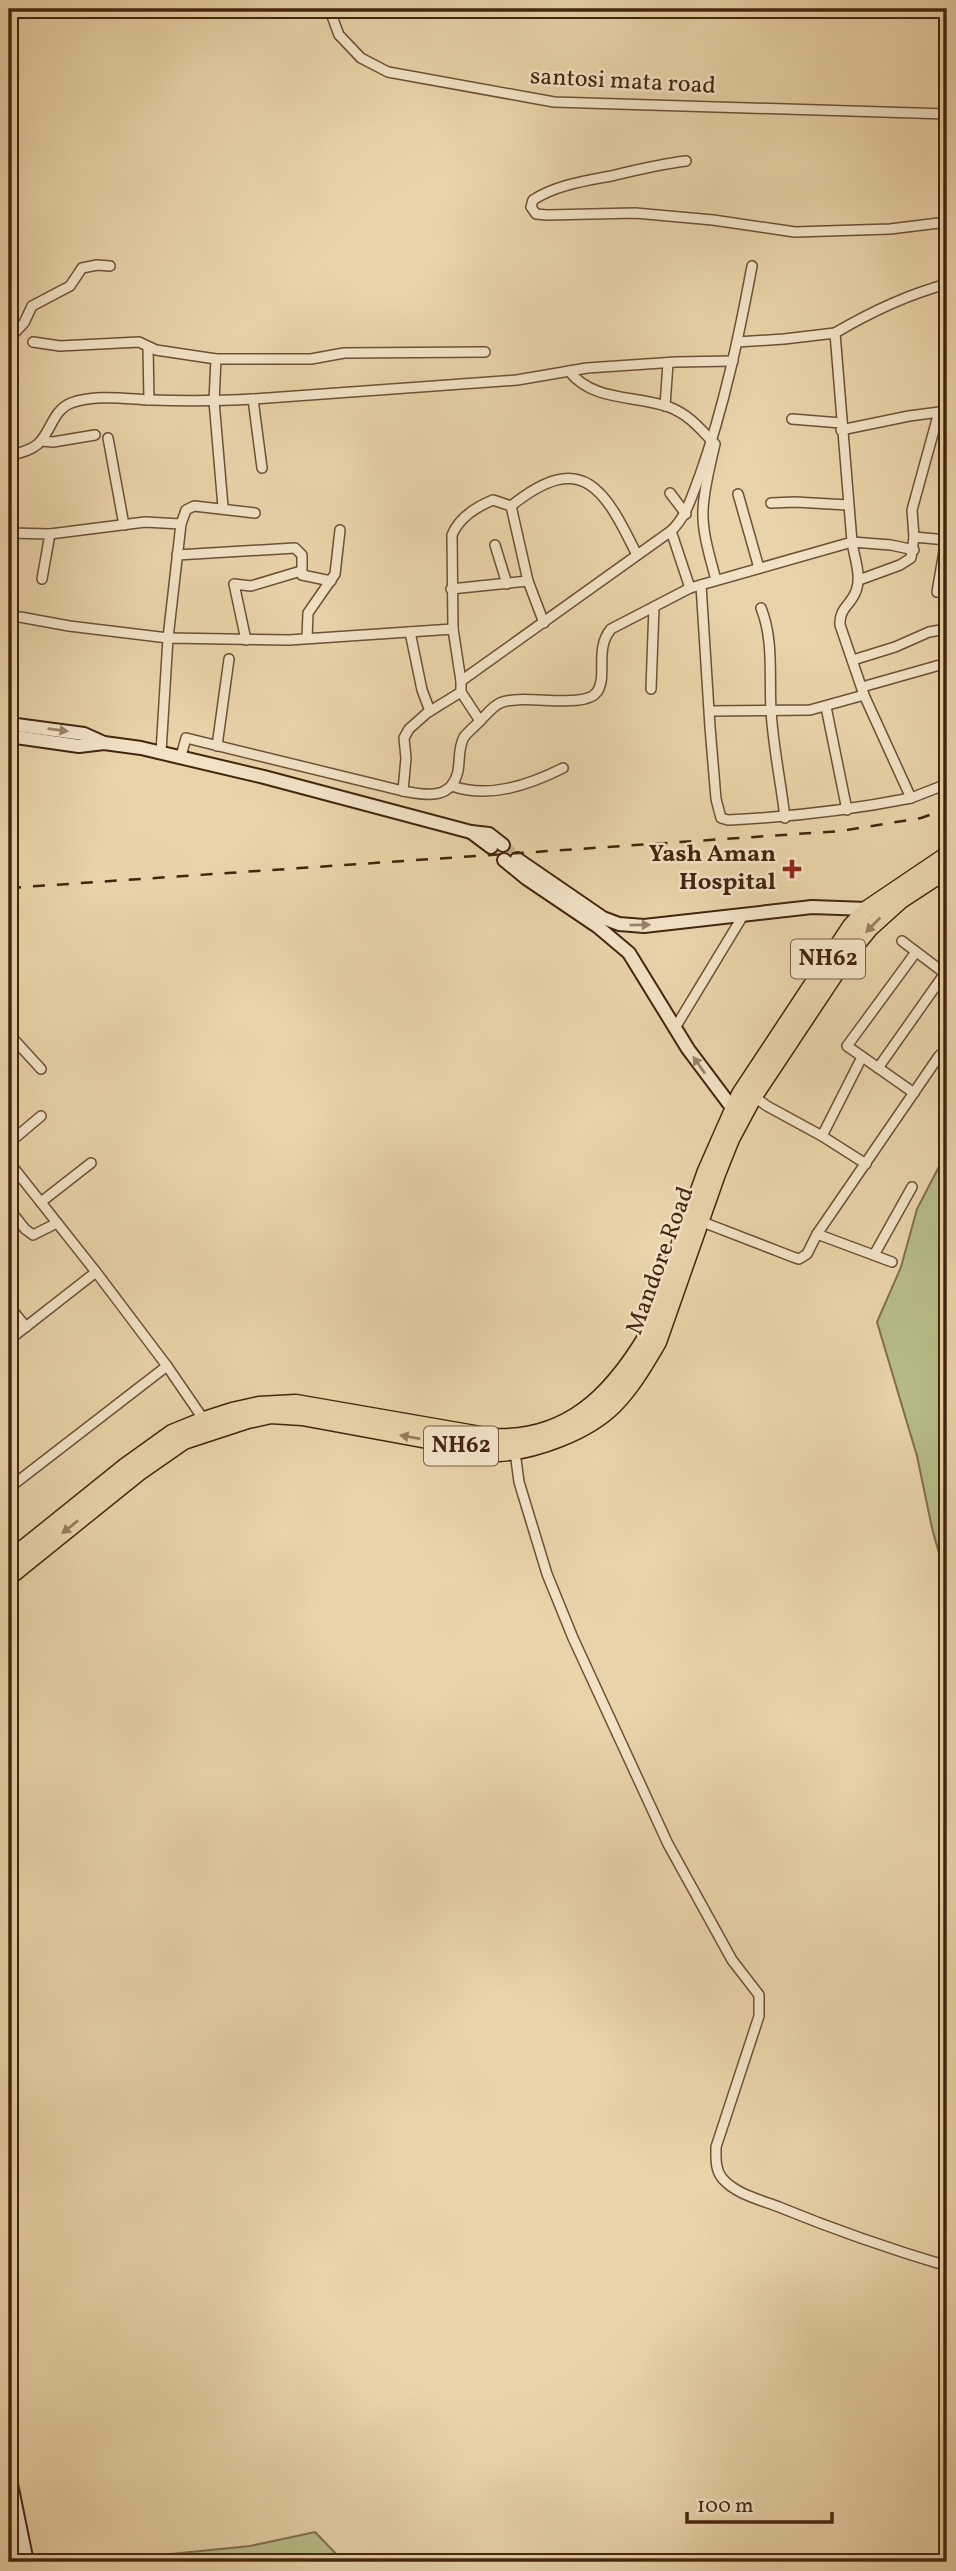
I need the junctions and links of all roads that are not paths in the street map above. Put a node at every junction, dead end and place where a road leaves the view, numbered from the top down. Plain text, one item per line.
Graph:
1 (333, 9) edge
2 (947, 114) edge
3 (686, 161) dead end
4 (947, 222) edge
5 (752, 266) dead end
6 (110, 267) dead end
7 (947, 284) edge
8 (835, 333) junction
9 (9, 340) edge
10 (33, 342) dead end
11 (737, 342) junction
12 (148, 347) junction
13 (485, 352) dead end
14 (216, 359) junction
15 (733, 361) junction
16 (668, 363) junction
17 (569, 371) junction
18 (253, 399) junction
19 (149, 400) junction
20 (215, 401) junction
21 (665, 406) junction
22 (943, 412) edge
23 (793, 419) dead end
24 (841, 426) junction
25 (95, 435) dead end
26 (108, 438) dead end
27 (41, 441) junction
28 (712, 441) junction
29 (9, 456) edge
30 (262, 468) dead end
31 (670, 493) dead end
32 (738, 494) dead end
33 (771, 503) dead end
34 (848, 505) junction
35 (511, 506) junction
36 (223, 507) junction
37 (256, 513) dead end
38 (685, 514) junction
39 (181, 524) junction
40 (124, 525) junction
41 (340, 530) dead end
42 (671, 531) junction
43 (9, 533) edge
44 (50, 534) junction
45 (914, 537) junction
46 (947, 540) edge
47 (852, 542) junction
48 (495, 545) dead end
49 (914, 550) junction
50 (177, 555) junction
51 (637, 555) junction
52 (759, 568) junction
53 (301, 571) junction
54 (42, 579) dead end
55 (716, 580) junction
56 (859, 580) junction
57 (331, 581) junction
58 (528, 581) junction
59 (508, 584) junction
60 (701, 585) junction
61 (690, 588) junction
62 (451, 589) junction
63 (937, 592) dead end
64 (654, 607) junction
65 (761, 608) dead end
66 (20, 617) dead end
67 (544, 623) junction
68 (453, 629) junction
69 (947, 629) edge
70 (410, 632) junction
71 (169, 638) junction
72 (307, 638) junction
73 (246, 640) junction
74 (229, 659) dead end
75 (853, 660) junction
76 (946, 663) edge
77 (461, 681) junction
78 (650, 689) dead end
79 (863, 691) junction
80 (461, 692) junction
81 (826, 707) junction
82 (771, 710) junction
83 (430, 711) junction
84 (710, 711) junction
85 (945, 712) dead end
86 (480, 721) junction
87 (9, 724) edge
88 (9, 736) edge
89 (104, 743) junction
90 (217, 746) junction
91 (161, 752) junction
92 (181, 756) junction
93 (563, 768) dead end
94 (947, 784) edge
95 (452, 786) junction
96 (402, 791) junction
97 (911, 798) junction
98 (847, 810) junction
99 (785, 818) junction
100 (497, 846) tunnel mouth
101 (947, 855) edge
102 (947, 870) edge
103 (867, 909) junction
104 (744, 914) junction
105 (902, 941) dead end
106 (916, 952) junction
107 (946, 974) edge
108 (675, 1028) junction
109 (9, 1034) edge
110 (947, 1049) edge
111 (862, 1057) junction
112 (878, 1068) junction
113 (41, 1069) dead end
114 (748, 1093) junction
115 (914, 1093) junction
116 (738, 1114) junction
117 (41, 1116) dead end
118 (822, 1136) junction
119 (9, 1143) edge
120 (9, 1162) edge
121 (91, 1163) dead end
122 (866, 1164) junction
123 (912, 1187) dead end
124 (41, 1202) junction
125 (9, 1209) edge
126 (700, 1221) junction
127 (57, 1223) junction
128 (817, 1234) junction
129 (874, 1255) junction
130 (892, 1262) dead end
131 (96, 1272) junction
132 (9, 1306) edge
133 (26, 1327) junction
134 (9, 1340) edge
135 (167, 1366) junction
136 (204, 1420) junction
137 (515, 1452) junction
138 (9, 1488) edge
139 (9, 1560) edge
140 (9, 1577) edge
141 (947, 2266) edge
142 (9, 2474) edge
143 (9, 2516) edge
144 (18, 2562) edge
145 (27, 2562) edge

1 - 2 street, santosi mata road
3 - 4 street
5 - 11 street
6 - 9 street
7 - 8 street
8 - 11 street
8 - 24 street
10 - 12 street
11 - 15 street
12 - 14 street
12 - 19 street
13 - 14 street
14 - 20 street
15 - 16 street
15 - 28 street
16 - 17 street
16 - 21 street
17 - 18 street
17 - 21 street
18 - 20 street
18 - 30 street
19 - 20 street
19 - 27 street
20 - 36 street
21 - 28 street
22 - 24 street
22 - 45 street
23 - 24 street
24 - 34 street
25 - 27 street
26 - 40 street
27 - 29 street
28 - 38 street
28 - 55 street
31 - 38 street
32 - 52 street
33 - 34 street
34 - 47 street
35 - 51 street
35 - 58 street
35 - 62 street
36 - 37 street
36 - 39 street
38 - 42 street
39 - 40 street
39 - 50 street
40 - 44 street
41 - 57 street
42 - 51 street
42 - 61 street
43 - 44 street
44 - 54 street
45 - 46 street
45 - 49 street
46 - 63 street
47 - 49 street
47 - 52 street
47 - 56 street
48 - 59 street
49 - 56 street
50 - 53 street
50 - 71 street
51 - 67 street
52 - 55 street
53 - 57 street
53 - 73 street
55 - 60 street
56 - 75 street
57 - 72 street
58 - 59 street
58 - 67 street
59 - 62 street
60 - 61 street
60 - 84 street
61 - 64 street
62 - 68 street
64 - 78 street
64 - 86 street
65 - 82 street
66 - 71 street
67 - 77 street
68 - 70 street
68 - 77 street
69 - 75 street
70 - 72 street
70 - 83 street
71 - 73 street
71 - 91 street
72 - 73 street
74 - 90 street
75 - 79 street
76 - 79 street
76 - 85 street
77 - 80 street
79 - 81 street
79 - 97 street
80 - 83 street
80 - 86 street
81 - 82 street
81 - 98 street
82 - 84 street
82 - 99 street
83 - 96 street
84 - 99 street
86 - 95 street
87 -> 89 main road
88 - 89 main road
89 - 91 main road
90 - 92 street
90 - 96 street
91 - 92 main road
92 - 100 main road
93 - 95 street
94 - 97 street
95 - 96 street
97 - 98 street
98 - 99 street
101 - 103 highway, Mandore Road / NH62
102 -> 114 highway, Mandore Road / NH62
103 - 104 main road
103 - 114 highway, Mandore Road / NH62
104 - 108 street
108 -> 104 main road
105 - 106 street
106 - 107 street
106 - 111 street
107 - 112 street
116 -> 108 main road
109 - 113 street
110 - 115 street
111 - 112 street
111 - 118 street
112 - 115 street
114 - 116 highway, Mandore Road / NH62
114 - 118 street
115 - 122 street
116 - 126 highway, Mandore Road / NH62
116 - 136 highway, Mandore Road / NH62
117 - 119 street
118 - 122 street
120 - 124 street
121 - 124 street
122 - 128 street
123 - 129 street
124 - 127 street
125 - 127 street
126 - 128 street
126 - 137 highway, Mandore Road / NH62
127 - 131 street
128 - 129 street
129 - 130 street
131 - 133 street
131 - 135 street
132 - 133 street
133 - 134 street
135 - 136 street
135 - 138 street
136 - 139 highway, Mandore Road / NH62
137 -> 140 highway, Mandore Road / NH62
137 - 141 street
142 - 145 main road
143 - 144 main road

